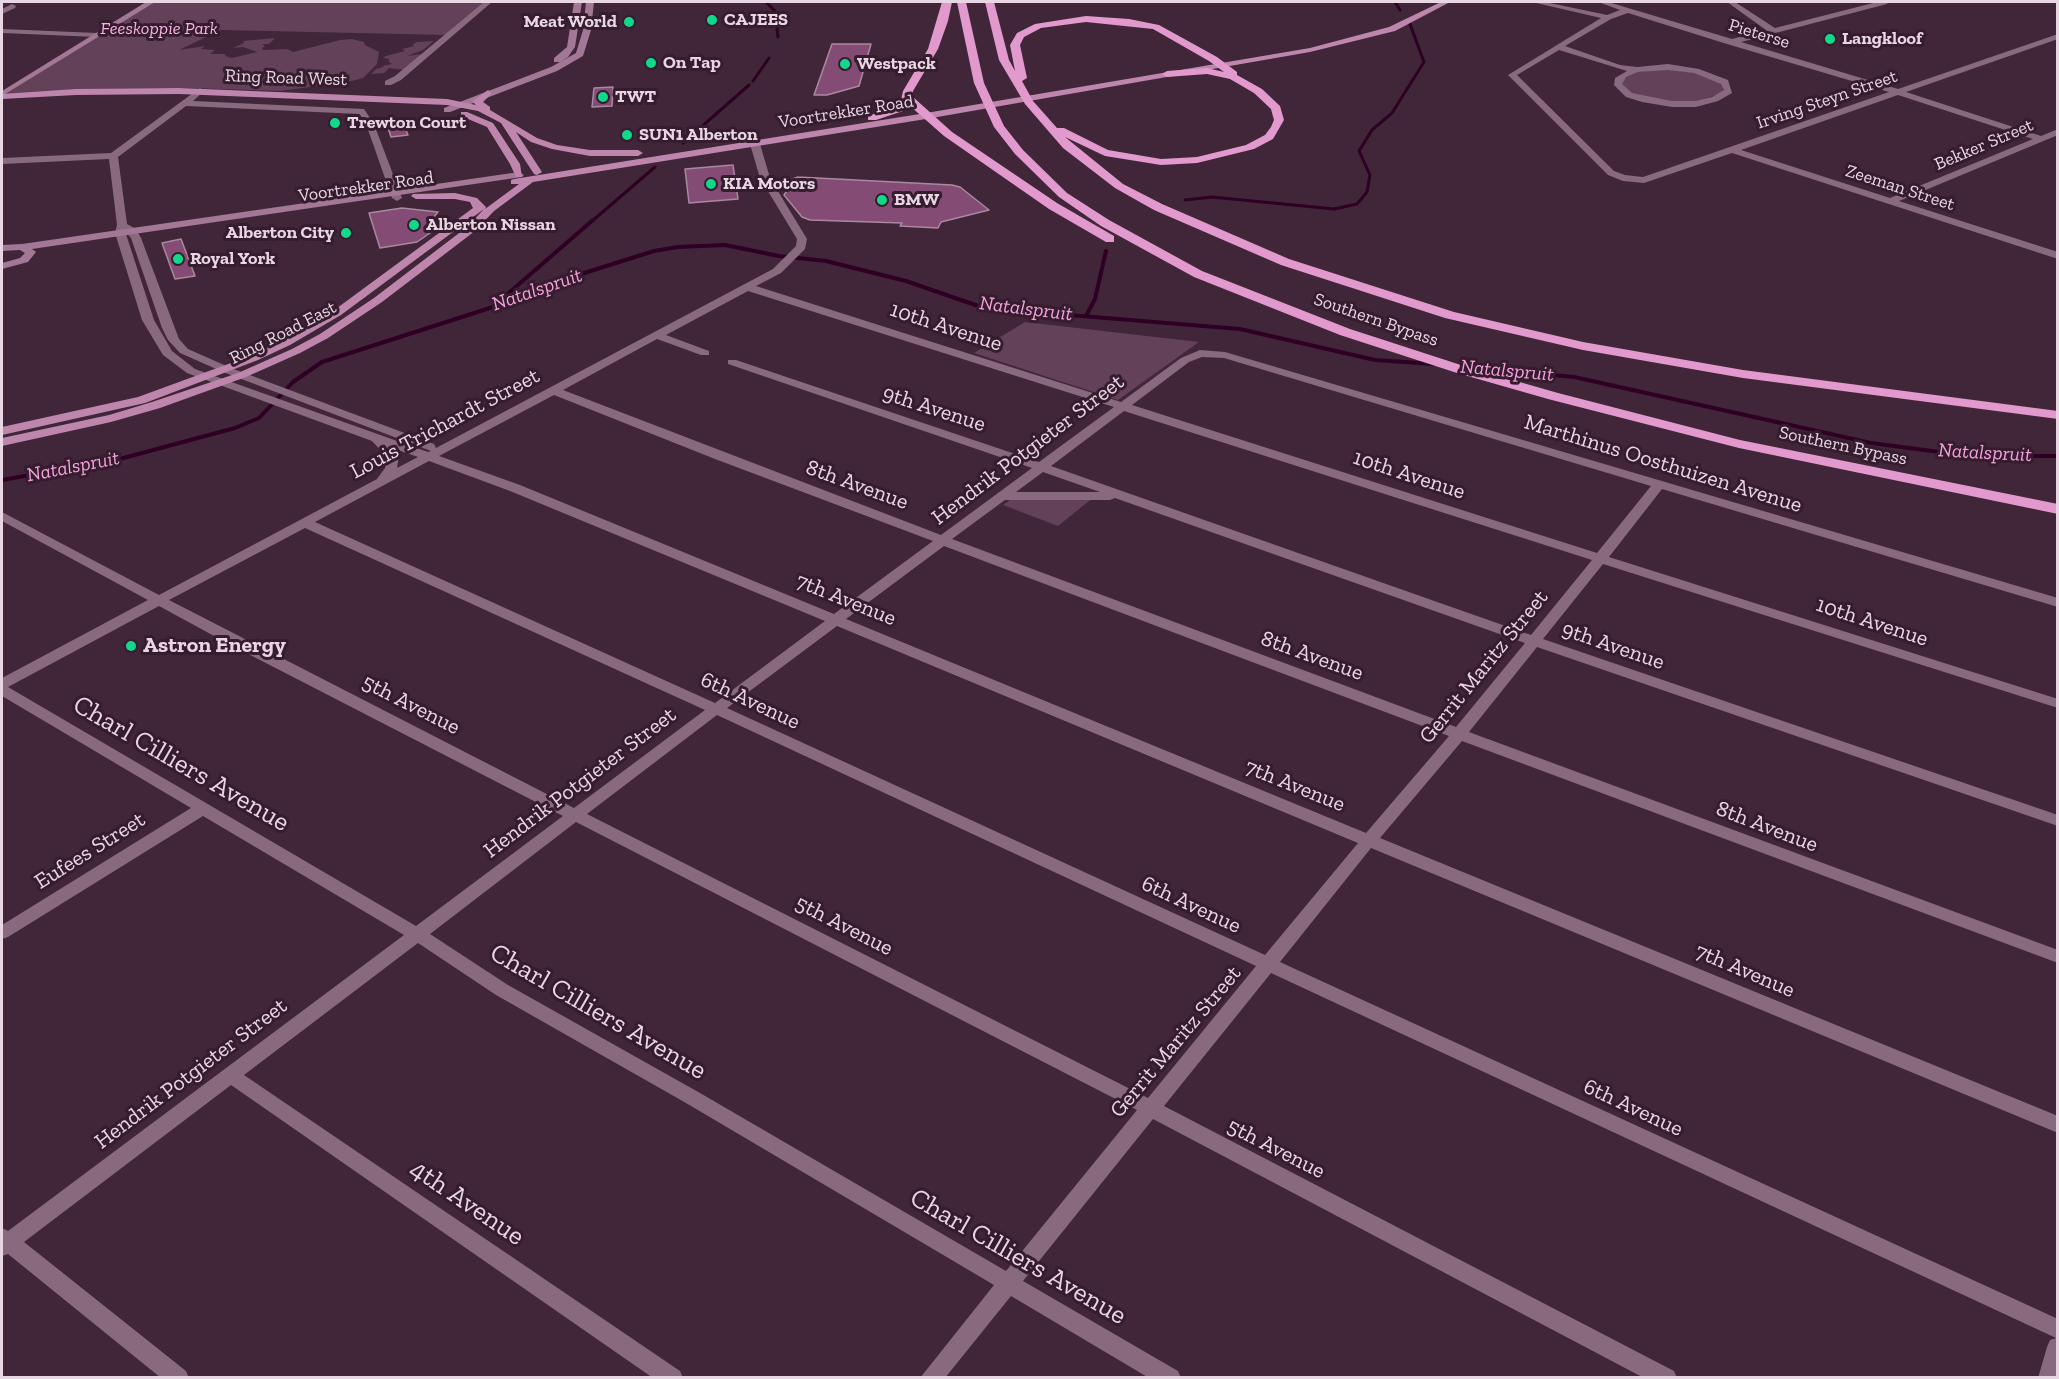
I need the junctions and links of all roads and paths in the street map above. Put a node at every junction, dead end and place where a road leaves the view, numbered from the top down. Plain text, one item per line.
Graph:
1 (151, 2) edge
2 (488, 2) edge
3 (578, 2) edge
4 (590, 2) edge
5 (947, 2) edge
6 (961, 2) edge
7 (989, 2) edge
8 (1428, 2) edge
9 (1446, 2) edge
10 (1536, 2) edge
11 (1602, 2) edge
12 (1731, 2) edge
13 (1884, 2) edge
14 (12, 6) dead end
15 (1628, 10) junction
16 (2, 12) edge
17 (1608, 17) junction
18 (1773, 30) junction
19 (2, 31) edge
20 (97, 35) junction
21 (2058, 36) edge
22 (1730, 42) junction
23 (1559, 47) junction
24 (1218, 62) junction
25 (1632, 72) junction
26 (1167, 74) junction
27 (1108, 81) junction
28 (388, 83) dead end
29 (1247, 84) junction
30 (488, 93) junction
31 (1895, 93) junction
32 (2, 95) edge
33 (908, 98) junction
34 (188, 99) junction
35 (1029, 102) junction
36 (2, 103) edge
37 (460, 104) junction
38 (447, 106) junction
39 (493, 113) junction
40 (923, 113) junction
41 (872, 118) junction
42 (906, 119) junction
43 (504, 121) junction
44 (1045, 121) junction
45 (942, 129) junction
46 (2058, 132) edge
47 (2043, 138) junction
48 (2058, 139) edge
49 (752, 144) junction
50 (1732, 150) junction
51 (660, 153) junction
52 (113, 156) junction
53 (2, 161) edge
54 (644, 162) junction
55 (536, 175) junction
56 (516, 178) junction
57 (396, 196) junction
58 (416, 196) junction
59 (1889, 202) junction
60 (472, 214) junction
61 (471, 229) junction
62 (122, 233) junction
63 (134, 234) junction
64 (22, 247) junction
65 (2, 248) edge
66 (30, 256) junction
67 (2058, 256) edge
68 (2, 266) edge
69 (747, 287) junction
70 (1235, 291) junction
71 (656, 335) junction
72 (705, 353) dead end
73 (732, 362) dead end
74 (1257, 365) joint
75 (227, 370) junction
76 (243, 375) junction
77 (206, 377) junction
78 (222, 383) junction
79 (553, 390) junction
80 (1126, 406) junction
81 (2058, 415) edge
82 (2, 431) edge
83 (375, 438) junction
84 (2, 442) edge
85 (440, 450) junction
86 (428, 457) junction
87 (1041, 467) junction
88 (1071, 477) junction
89 (382, 482) junction
90 (1659, 485) junction
91 (515, 488) junction
92 (1004, 496) junction
93 (1064, 496) junction
94 (1122, 496) junction
95 (2058, 509) edge
96 (2, 516) edge
97 (306, 523) junction
98 (945, 540) junction
99 (1600, 558) junction
100 (160, 600) junction
101 (2058, 603) edge
102 (837, 620) junction
103 (1534, 641) junction
104 (2, 684) edge
105 (2, 690) edge
106 (2058, 704) edge
107 (716, 709) junction
108 (1460, 734) junction
109 (204, 808) junction
110 (576, 815) junction
111 (2058, 821) edge
112 (1368, 841) junction
113 (5, 927) edge
114 (417, 934) junction
115 (2058, 957) edge
116 (1269, 965) junction
117 (230, 1075) junction
118 (1149, 1108) junction
119 (2058, 1125) edge
120 (4, 1242) edge
121 (1008, 1283) junction
122 (2058, 1329) edge
123 (2058, 1347) edge
124 (178, 1377) edge
125 (672, 1377) edge
126 (931, 1377) edge
127 (1170, 1377) edge
128 (1666, 1377) edge
129 (2049, 1377) edge

1 - 20 street
2 - 28 street
3 - 38 street
4 - 30 street
5 - 33 highway
6 - 70 highway, Southern Bypass
7 - 35 highway, Southern Bypass
8 - 24 main road, Voortrekker Road
9 - 24 main road, Voortrekker Road
10 - 17 street
11 - 15 street, Pieterse
12 - 18 street
13 - 18 street
14 - 16 street
15 - 17 street
15 - 22 street, Pieterse
17 - 23 street
18 - 22 street
19 - 20 street
20 - 32 street
21 - 31 street, Irving Steyn Street
22 - 31 street, Pieterse
23 - 25 street
23 - 50 street, Irving Steyn Street
24 - 26 main road, Voortrekker Road
24 - 27 main road, Voortrekker Road
24 - 29 highway
24 - 35 highway
25 - 25 street
26 - 27 main road, Voortrekker Road
26 - 29 highway
27 - 40 main road, Voortrekker Road
29 - 44 highway
30 - 37 street
30 - 39 main road
31 - 47 street, Pieterse
31 - 50 street, Irving Steyn Street
32 - 34 main road, Ring Road West
33 - 40 highway
33 - 41 highway
34 - 36 main road, Ring Road West
34 - 38 main road, Ring Road West
34 - 38 main road, Ring Road West
34 - 52 street
34 - 57 street
35 - 44 highway, Southern Bypass
37 - 38 street
37 - 39 main road
38 - 56 main road, Ring Road West
39 - 43 main road
40 - 41 main road, Voortrekker Road
40 - 42 main road, Voortrekker Road
40 - 45 highway
41 - 51 main road, Voortrekker Road
42 - 45 highway
42 - 49 main road, Voortrekker Road
43 - 51 main road
43 - 55 main road
44 - 81 highway, Southern Bypass
45 - 70 highway
46 - 47 street, Bekker Street
47 - 48 street, Pieterse
47 - 59 street, Bekker Street
49 - 54 main road, Voortrekker Road
49 - 54 main road
49 - 69 street, Louis Trichardt Street
50 - 59 street, Zeeman Street
51 - 55 main road, Voortrekker Road
52 - 53 street
52 - 62 street, 7th Avenue
54 - 55 main road, Voortrekker Road
54 - 61 main road
55 - 56 main road, Voortrekker Road
55 - 61 main road, Ring Road East
56 - 57 street, Voortrekker Road
56 - 58 street, Voortrekker Road
56 - 60 main road, Ring Road East
57 - 58 street, Voortrekker Road
57 - 63 street, Voortrekker Road
58 - 60 main road
59 - 67 street, Zeeman Street
60 - 75 main road, Ring Road East
61 - 76 main road, Ring Road East
62 - 63 street
62 - 64 street
62 - 66 street
62 - 77 street, 7th Avenue
63 - 75 street, 7th Avenue
64 - 65 street
64 - 66 street
66 - 68 street
69 - 71 street, Louis Trichardt Street
69 - 80 street, 10th Avenue
70 - 95 highway, Southern Bypass
71 - 72 street
71 - 79 street, Louis Trichardt Street
73 - 87 street, 9th Avenue
74 - 80 street, Hendrik Potgieter Street
74 - 90 street, Marthinus Oosthuizen Avenue
75 - 76 street, 7th Avenue
75 - 77 main road, Ring Road East
76 - 78 main road, Ring Road East
76 - 85 street, 7th Avenue
77 - 78 street, 7th Avenue
77 - 82 main road, Ring Road East
78 - 83 street, 7th Avenue
78 - 84 main road, Ring Road East
79 - 85 street, Louis Trichardt Street
79 - 98 street, 8th Avenue
80 - 87 street, Hendrik Potgieter Street
80 - 99 street, 10th Avenue
83 - 86 street, 7th Avenue
83 - 89 street
85 - 86 street, Louis Trichardt Street
85 - 91 street, 7th Avenue
86 - 89 street, Louis Trichardt Street
86 - 91 street, 7th Avenue
87 - 88 street, 9th Avenue
87 - 92 street, Hendrik Potgieter Street
88 - 93 street
88 - 94 street, 9th Avenue
89 - 97 street, Louis Trichardt Street
90 - 99 street, Gerrit Maritz Street
90 - 101 street, Marthinus Oosthuizen Avenue
91 - 102 street, 7th Avenue
92 - 93 street, 9th Avenue
92 - 98 street, Hendrik Potgieter Street
93 - 94 street, 9th Avenue
94 - 103 street, 9th Avenue
96 - 100 street, 5th Avenue
97 - 100 street, Louis Trichardt Street
97 - 107 street, 6th Avenue
98 - 102 street, Hendrik Potgieter Street
98 - 108 street, 8th Avenue
99 - 103 street, Gerrit Maritz Street
99 - 106 street, 10th Avenue
100 - 104 street, Louis Trichardt Street
100 - 110 street, 5th Avenue
102 - 107 street, Hendrik Potgieter Street
102 - 112 street, 7th Avenue
103 - 108 street, Gerrit Maritz Street
103 - 111 street, 9th Avenue
105 - 109 street, Charl Cilliers Avenue
107 - 110 street, Hendrik Potgieter Street
107 - 116 street, 6th Avenue
108 - 112 street, Gerrit Maritz Street
108 - 115 street, 8th Avenue
109 - 113 street, Eufees Street
109 - 114 street, Charl Cilliers Avenue
110 - 114 street, Hendrik Potgieter Street
110 - 118 street, 5th Avenue
112 - 116 street, Gerrit Maritz Street
112 - 119 street, 7th Avenue
114 - 117 street, Hendrik Potgieter Street
114 - 121 street, Charl Cilliers Avenue
116 - 118 street, Gerrit Maritz Street
116 - 122 street, 6th Avenue
117 - 120 street, Hendrik Potgieter Street
117 - 125 street, 4th Avenue
118 - 121 street, Gerrit Maritz Street
118 - 128 street, 5th Avenue
120 - 124 street
121 - 126 street, Gerrit Maritz Street
121 - 127 street, Charl Cilliers Avenue
123 - 129 street

